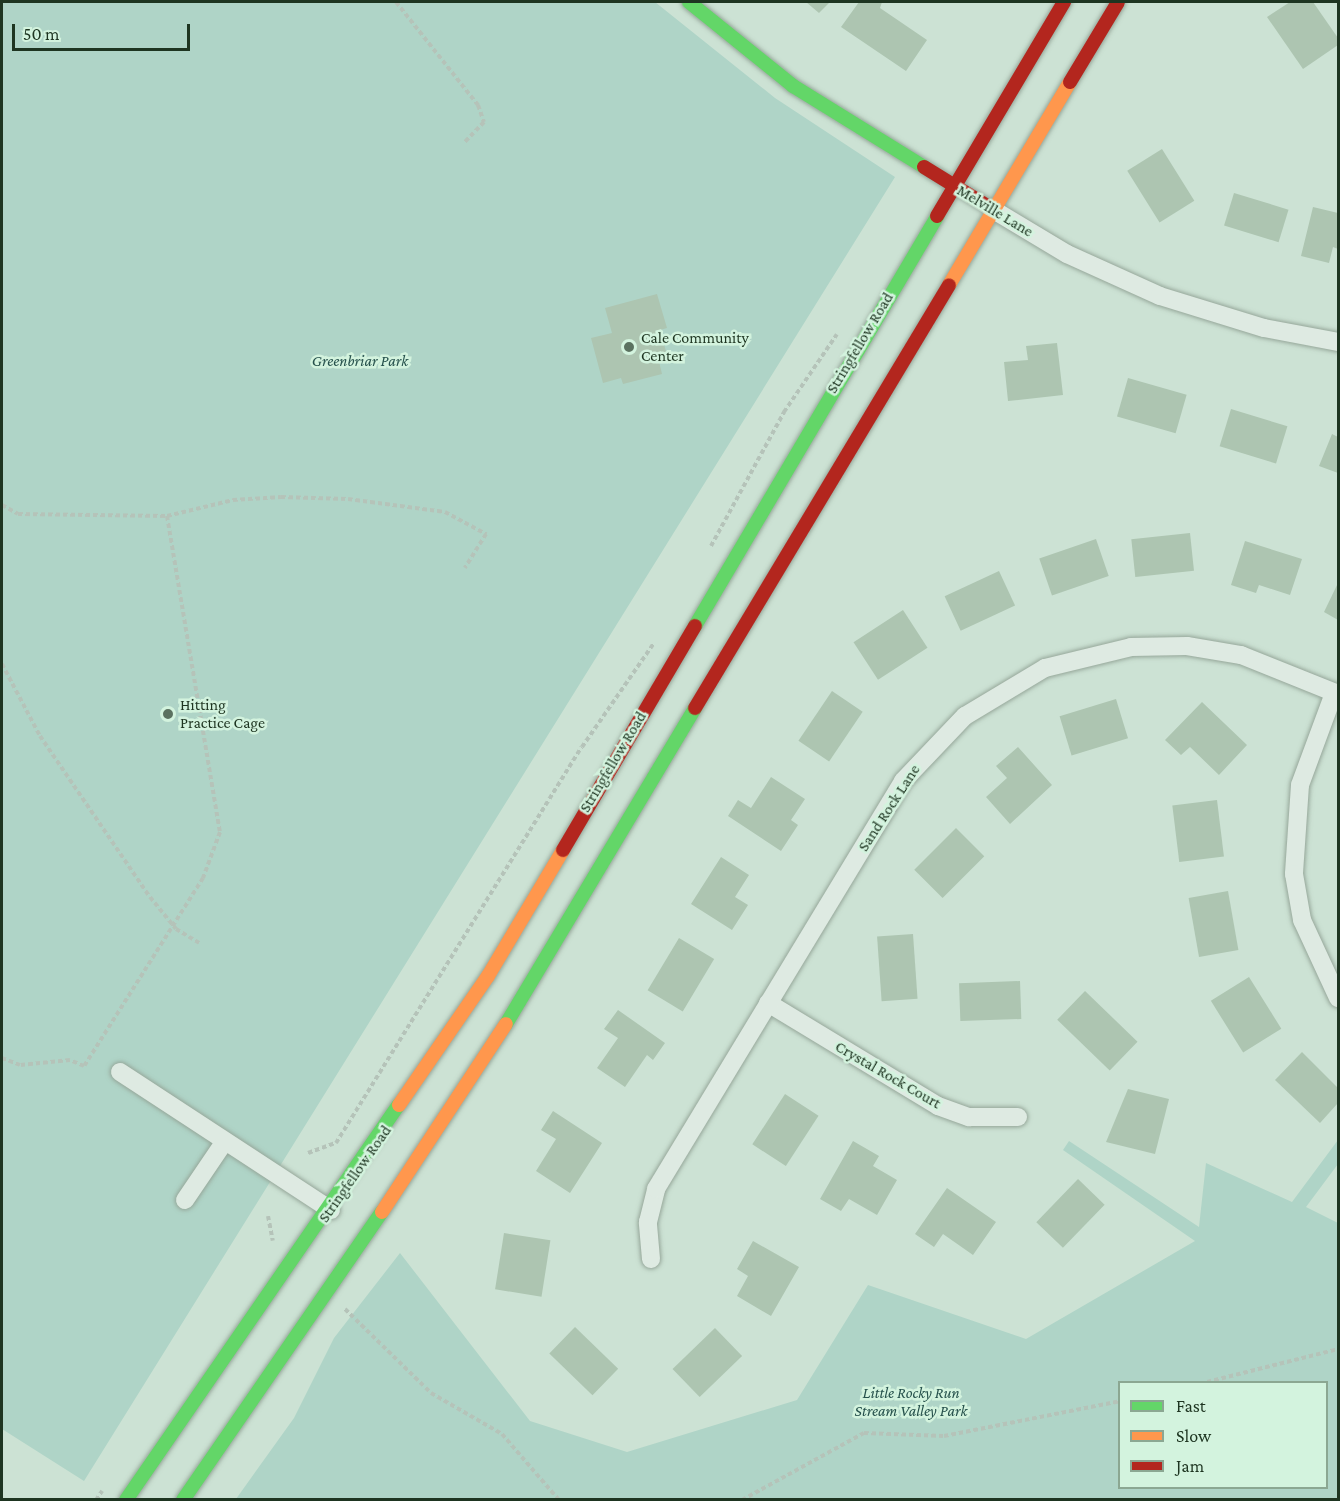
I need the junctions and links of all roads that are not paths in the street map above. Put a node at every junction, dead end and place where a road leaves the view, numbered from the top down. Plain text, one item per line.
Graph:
1 (689, 2) edge
2 (1064, 2) edge
3 (1118, 2) edge
4 (952, 186) junction
5 (992, 208) junction
6 (1338, 342) edge
7 (1336, 694) edge
8 (1338, 998) edge
9 (768, 1003) junction
10 (120, 1072) dead end
11 (1018, 1117) dead end
12 (225, 1141) junction
13 (185, 1200) dead end
14 (331, 1210) junction
15 (651, 1258) dead end
16 (126, 1500) edge
17 (183, 1500) edge

1 - 4 main road, Melville Lane
2 - 4 main road, Stringfellow Road
3 - 5 main road
4 - 5 main road, Melville Lane
4 - 14 main road, Stringfellow Road
5 - 6 street, Melville Lane
5 - 17 main road
7 - 8 street
7 - 9 street, Sand Rock Lane
9 - 11 street, Crystal Rock Court
9 - 15 street, Sand Rock Lane
10 - 12 street
12 - 13 street
12 - 14 street
14 - 16 main road, Stringfellow Road

